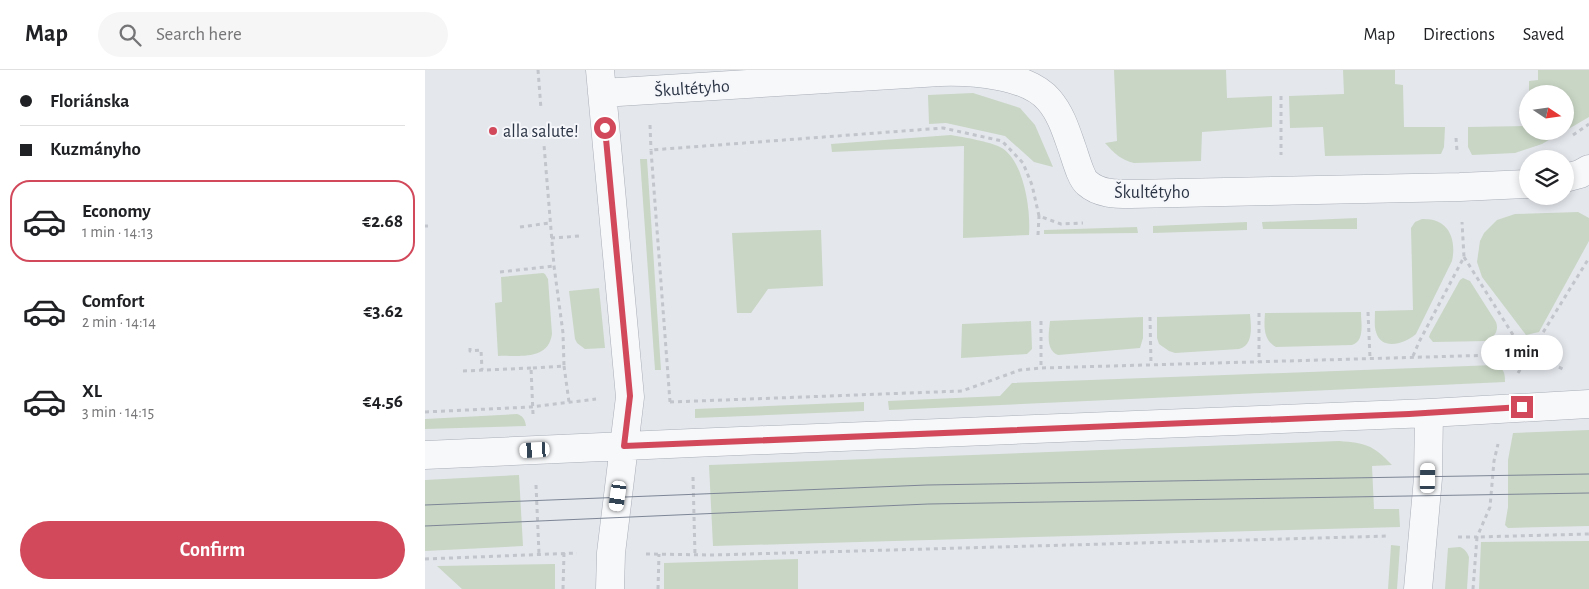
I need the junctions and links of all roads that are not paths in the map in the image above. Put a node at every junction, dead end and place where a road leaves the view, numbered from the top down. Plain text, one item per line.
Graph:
1 (601, 82) edge
2 (1589, 169) edge
3 (1574, 176) edge
4 (1519, 184) edge
5 (1589, 404) edge
6 (1429, 413) junction
7 (624, 446) junction
8 (425, 455) edge
9 (610, 589) edge
10 (1418, 589) edge

1 - 4 street, Škultétyho
1 - 7 street
2 - 3 street
5 - 6 street
6 - 7 street
6 - 10 street
7 - 8 street
7 - 9 street

